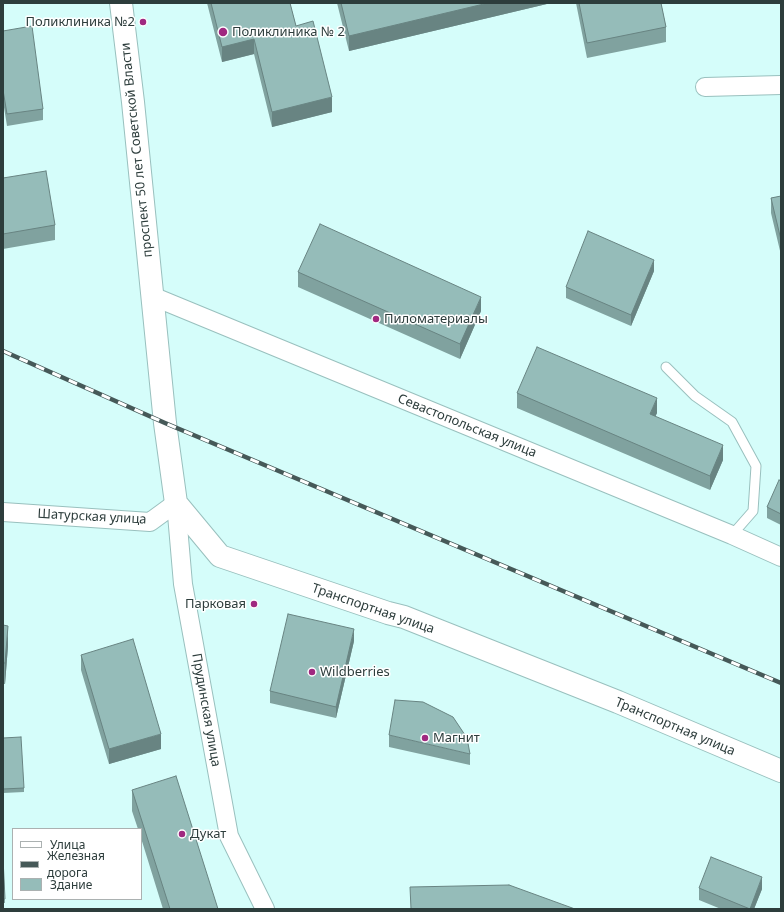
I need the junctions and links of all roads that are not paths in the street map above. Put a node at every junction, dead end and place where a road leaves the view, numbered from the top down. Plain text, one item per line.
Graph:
1 (121, 3) edge
2 (781, 85) edge
3 (705, 87) dead end
4 (152, 296) junction
5 (666, 367) dead end
6 (176, 503) junction
7 (3, 512) edge
8 (732, 535) junction
9 (781, 557) edge
10 (781, 771) edge
11 (265, 909) edge

1 - 4 street, проспект 50 лет Советской Власти
2 - 3 street
4 - 6 street
4 - 8 street, Севастопольская улица
5 - 8 lane
6 - 7 street, Шатурская улица
6 - 10 street, Транспортная улица
6 - 11 street, Прудинская улица
8 - 9 street, Севастопольская улица

